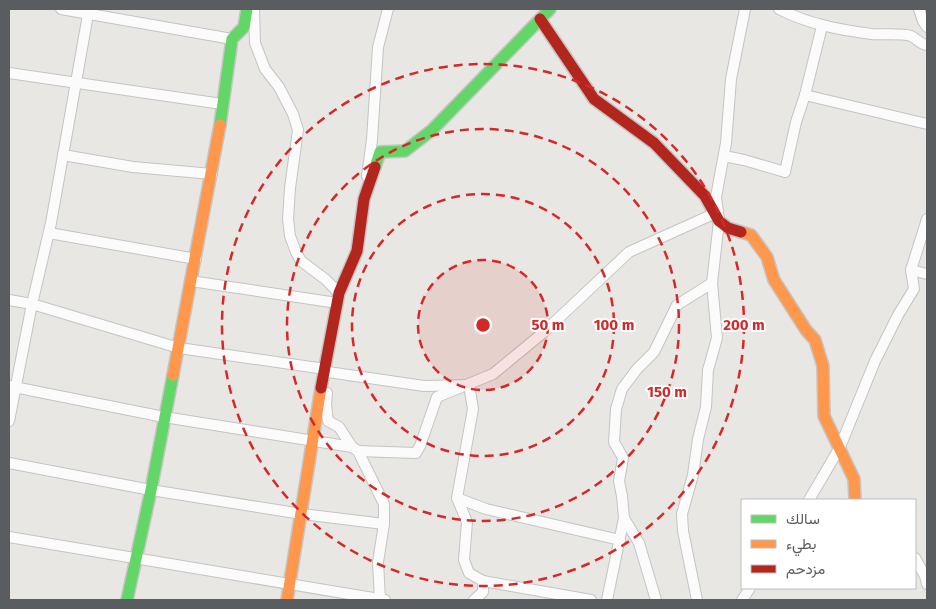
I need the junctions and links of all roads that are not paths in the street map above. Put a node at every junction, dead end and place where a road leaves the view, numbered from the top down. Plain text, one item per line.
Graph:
1 (61, 9) edge
2 (247, 9) edge
3 (254, 9) edge
4 (388, 9) edge
5 (550, 9) edge
6 (745, 9) edge
7 (779, 9) edge
8 (919, 9) edge
9 (88, 11) edge
10 (540, 19) junction
11 (822, 26) junction
12 (927, 26) edge
13 (232, 39) junction
14 (927, 45) edge
15 (9, 73) edge
16 (76, 83) junction
17 (805, 95) junction
18 (222, 104) junction
19 (927, 124) edge
20 (63, 155) junction
21 (724, 156) junction
22 (212, 174) junction
23 (364, 199) junction
24 (718, 216) junction
25 (927, 219) edge
26 (48, 233) junction
27 (196, 259) junction
28 (911, 270) junction
29 (927, 274) edge
30 (191, 280) junction
31 (712, 283) junction
32 (338, 298) junction
33 (9, 300) edge
34 (32, 304) junction
35 (179, 348) junction
36 (327, 371) junction
37 (469, 385) junction
38 (12, 387) edge
39 (164, 417) junction
40 (9, 421) edge
41 (314, 442) junction
42 (840, 447) junction
43 (355, 449) junction
44 (9, 463) edge
45 (151, 490) junction
46 (457, 498) junction
47 (810, 499) edge
48 (855, 499) edge
49 (302, 514) junction
50 (624, 518) junction
51 (384, 524) junction
52 (9, 537) edge
53 (620, 540) junction
54 (136, 559) junction
55 (916, 560) edge
56 (483, 581) junction
57 (927, 584) edge
58 (290, 585) junction
59 (749, 589) edge
60 (127, 600) edge
61 (287, 600) edge
62 (382, 600) edge
63 (474, 600) edge
64 (591, 600) edge
65 (607, 600) edge
66 (656, 600) edge
67 (697, 600) edge
68 (742, 600) edge

1 - 9 street
2 - 13 street
3 - 32 street
4 - 23 street
5 - 10 street
6 - 21 street
7 - 11 street
8 - 12 street
9 - 13 street
9 - 16 street
10 - 23 street
10 - 24 street
11 - 14 street
11 - 17 street
13 - 18 street
15 - 16 street
16 - 18 street
16 - 20 street
17 - 19 street
17 - 21 street
18 - 22 street
20 - 22 street
20 - 26 street
21 - 24 street
22 - 27 street
23 - 32 street
24 - 31 street
24 - 37 street
24 - 42 street
25 - 28 street
26 - 27 street
26 - 34 street
27 - 30 street
28 - 29 street
28 - 42 street
30 - 32 street
30 - 35 street
31 - 50 street
31 - 67 street
32 - 36 street
33 - 34 street
34 - 35 street
34 - 38 street
35 - 36 street
35 - 39 street
36 - 37 street
36 - 41 street
36 - 43 street
37 - 43 street
37 - 46 street
38 - 39 street
38 - 40 street
39 - 41 street
39 - 45 street
41 - 43 street
41 - 49 street
42 - 47 street
42 - 48 street
43 - 51 street
44 - 45 street
45 - 49 street
45 - 54 street
46 - 53 street
46 - 56 street
49 - 51 street
49 - 58 street
50 - 53 street
50 - 66 street
51 - 62 street
52 - 54 street
53 - 65 street
54 - 58 street
54 - 60 street
55 - 57 street
56 - 63 street
56 - 64 street
58 - 61 street
58 - 62 street
59 - 68 street

